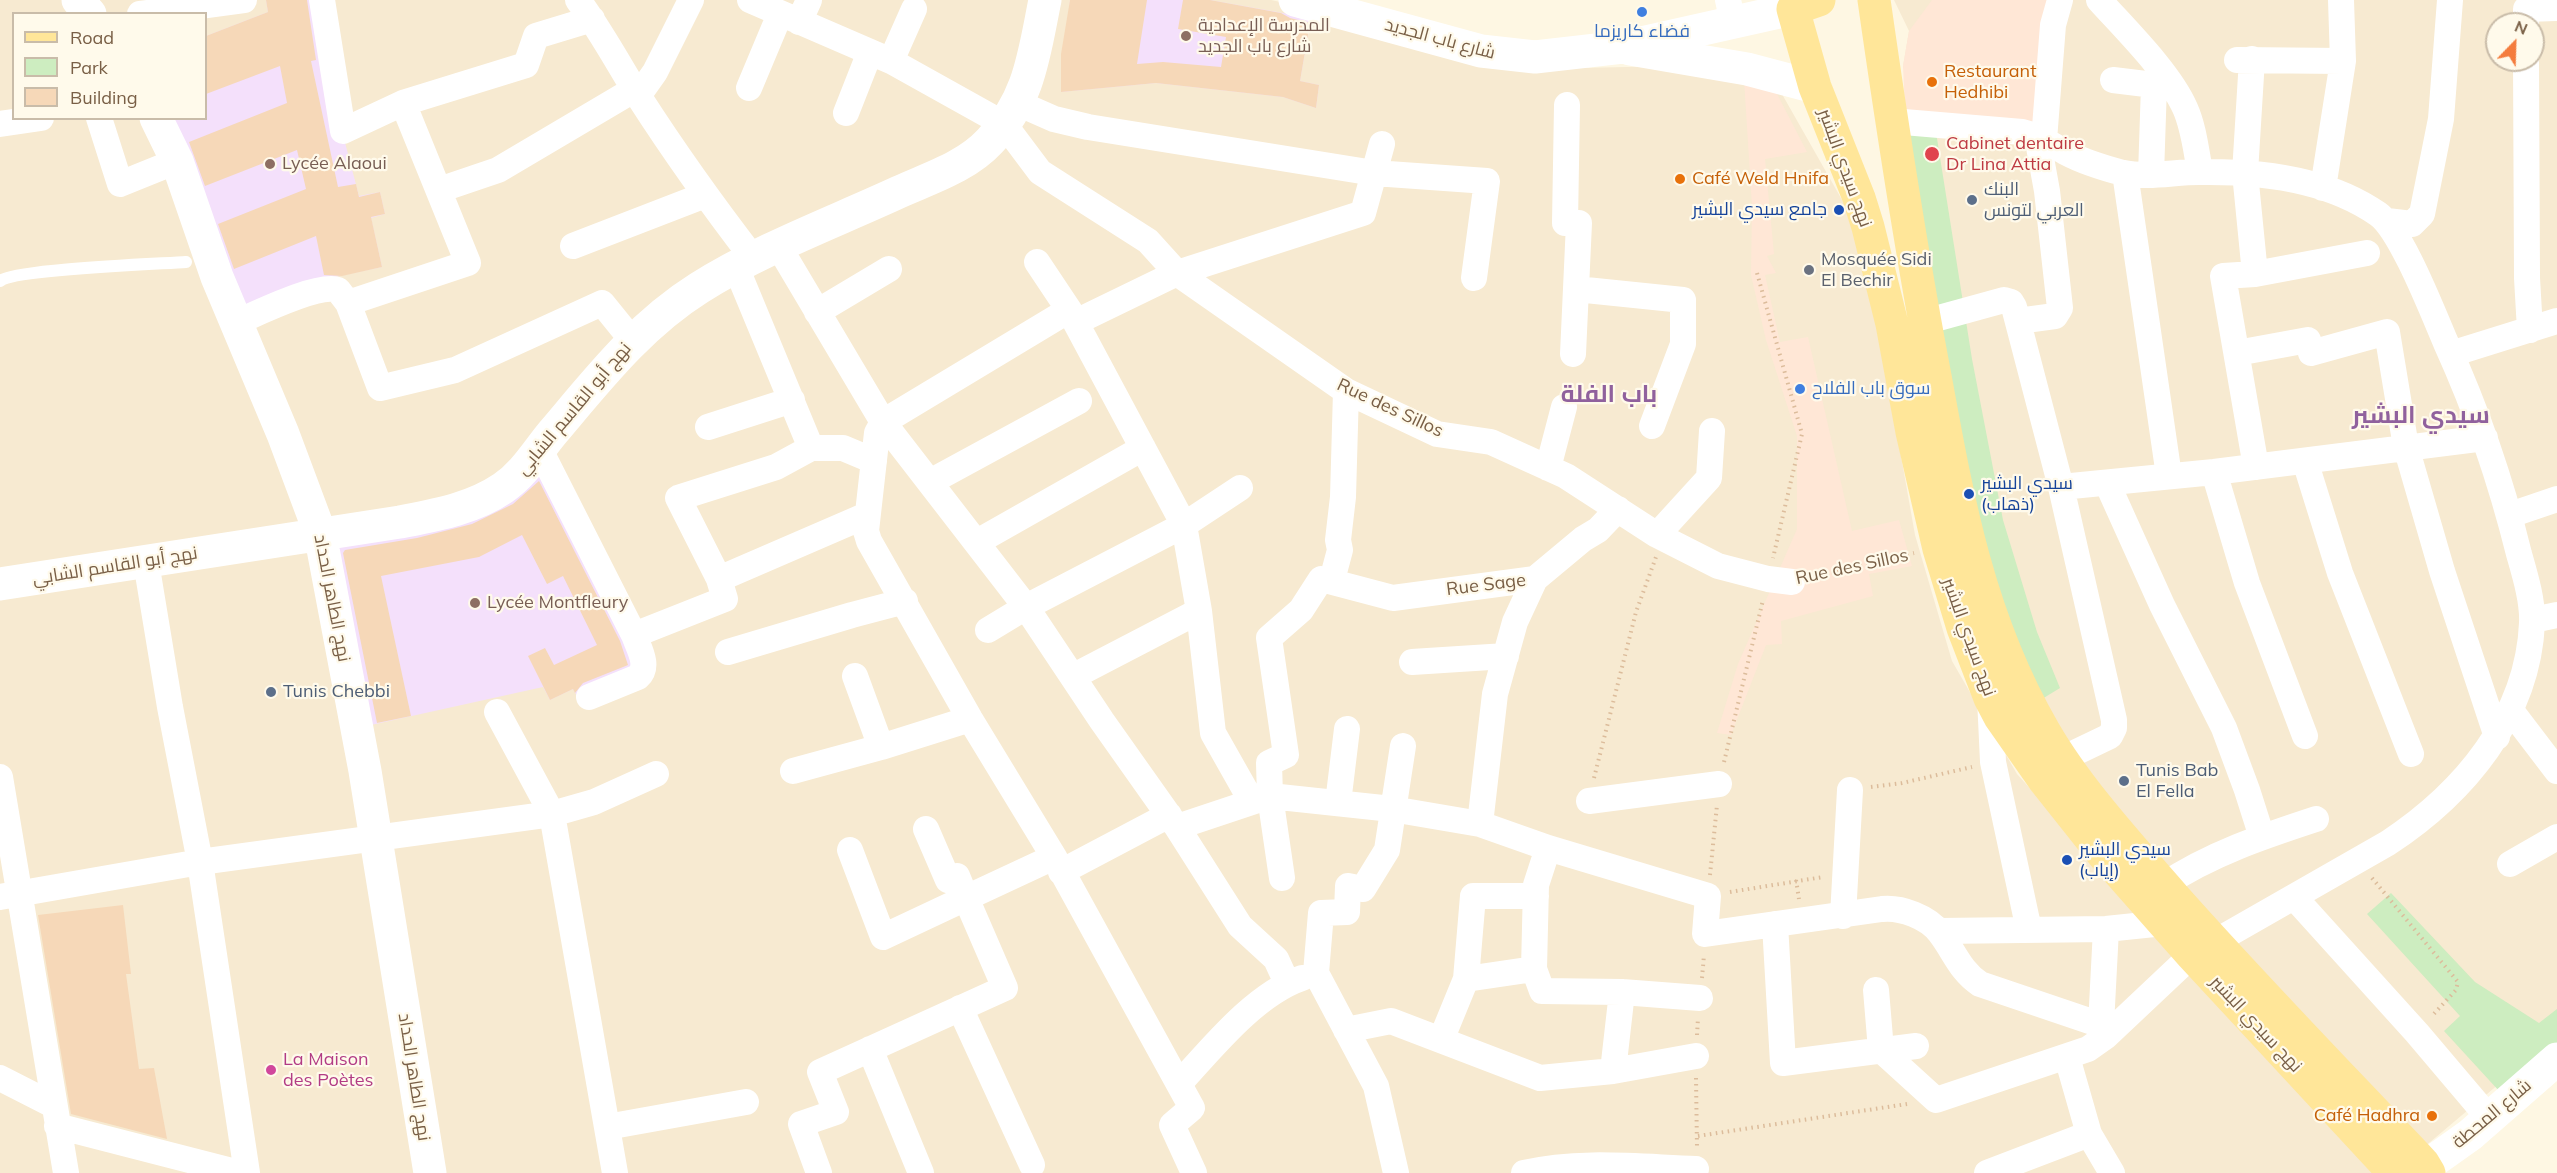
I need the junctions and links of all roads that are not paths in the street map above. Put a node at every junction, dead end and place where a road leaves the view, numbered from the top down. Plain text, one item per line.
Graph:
1 (78, 0) edge
2 (244, 0) edge
3 (322, 0) edge
4 (691, 0) edge
5 (750, 0) edge
6 (1045, 0) edge
7 (1874, 0) edge
8 (2060, 0) edge
9 (2099, 0) edge
10 (2341, 0) edge
11 (2450, 0) edge
12 (2555, 0) edge
13 (1304, 1) edge
14 (1806, 4) edge
15 (914, 9) dead end
16 (585, 10) edge
17 (88, 12) edge
18 (155, 12) edge
19 (796, 12) edge
20 (1731, 12) edge
21 (2526, 12) edge
22 (1623, 47) junction
23 (881, 56) junction
24 (2343, 62) junction
25 (2526, 72) edge
26 (2113, 80) dead end
27 (1815, 87) junction
28 (749, 88) dead end
29 (637, 93) junction
30 (403, 103) junction
31 (1567, 105) dead end
32 (846, 113) dead end
33 (1016, 116) junction
34 (27, 120) edge
35 (100, 120) edge
36 (157, 120) edge
37 (1892, 121) junction
38 (0, 124) edge
39 (2041, 138) junction
40 (1382, 144) dead end
41 (177, 161) junction
42 (2200, 171) junction
43 (1374, 173) junction
44 (2125, 173) junction
45 (2245, 173) junction
46 (2151, 175) junction
47 (2323, 188) junction
48 (439, 190) junction
49 (705, 195) junction
50 (2387, 221) junction
51 (573, 246) dead end
52 (2367, 253) dead end
53 (756, 258) junction
54 (186, 262) dead end
55 (1037, 262) dead end
56 (889, 269) dead end
57 (1177, 273) junction
58 (2255, 274) junction
59 (1474, 278) dead end
60 (0, 281) edge
61 (1576, 289) junction
62 (348, 303) junction
63 (817, 312) junction
64 (1072, 316) junction
65 (2018, 321) junction
66 (1924, 322) junction
67 (235, 323) junction
68 (2557, 324) edge
69 (2530, 330) junction
70 (632, 340) junction
71 (2236, 353) junction
72 (1574, 354) dead end
73 (2451, 354) junction
74 (1346, 391) junction
75 (792, 400) junction
76 (1079, 400) dead end
77 (1564, 407) dead end
78 (883, 422) junction
79 (1652, 426) dead end
80 (708, 427) dead end
81 (1712, 430) dead end
82 (2485, 438) junction
83 (2406, 447) junction
84 (539, 448) junction
85 (811, 448) junction
86 (1143, 448) junction
87 (874, 461) junction
88 (2305, 461) junction
89 (2256, 467) junction
90 (1548, 468) junction
91 (2214, 472) junction
92 (2169, 476) junction
93 (930, 482) junction
94 (2107, 483) junction
95 (2061, 487) junction
96 (1240, 488) dead end
97 (2557, 500) edge
98 (1618, 509) junction
99 (867, 515) junction
100 (2510, 515) junction
101 (1184, 525) junction
102 (320, 533) junction
103 (1661, 536) junction
104 (977, 542) junction
105 (1953, 544) junction
106 (146, 562) junction
107 (719, 579) junction
108 (1535, 579) junction
109 (1332, 580) junction
110 (1792, 582) road end
111 (0, 584) edge
112 (905, 601) junction
113 (1026, 606) junction
114 (1199, 610) junction
115 (2545, 618) edge
116 (988, 630) dead end
117 (634, 635) junction
118 (728, 652) dead end
119 (1506, 656) junction
120 (1412, 662) dead end
121 (855, 676) dead end
122 (1074, 676) junction
123 (589, 697) dead end
124 (1990, 698) junction
125 (497, 712) dead end
126 (2512, 712) junction
127 (970, 719) junction
128 (1347, 729) dead end
129 (2305, 736) dead end
130 (2497, 737) junction
131 (1403, 746) dead end
132 (881, 747) junction
133 (2411, 754) dead end
134 (2062, 759) junction
135 (793, 771) dead end
136 (2557, 771) edge
137 (656, 774) dead end
138 (0, 777) edge
139 (1719, 784) dead end
140 (1850, 790) road end
141 (1261, 799) junction
142 (1589, 801) road end
143 (1338, 803) junction
144 (1392, 809) junction
145 (552, 814) junction
146 (2316, 819) dead end
147 (1173, 821) junction
148 (1480, 825) junction
149 (926, 829) dead end
150 (2262, 837) junction
151 (2557, 837) edge
152 (375, 838) junction
153 (1548, 848) junction
154 (850, 850) dead end
155 (200, 862) junction
156 (2510, 864) dead end
157 (1058, 865) junction
158 (1282, 878) dead end
159 (2164, 885) junction
160 (9, 895) edge
161 (1536, 896) junction
162 (2294, 897) junction
163 (966, 898) junction
164 (1843, 916) junction
165 (2164, 923) junction
166 (1775, 924) junction
167 (2106, 929) junction
168 (2029, 930) junction
169 (1939, 931) junction
170 (2203, 948) junction
171 (1534, 969) junction
172 (1316, 973) junction
173 (1466, 980) junction
174 (1287, 983) junction
175 (1876, 990) dead end
176 (1622, 992) junction
177 (1700, 998) dead end
178 (960, 1008) junction
179 (2107, 1027) junction
180 (1346, 1030) junction
181 (1441, 1040) junction
182 (1916, 1046) dead end
183 (870, 1049) junction
184 (1881, 1050) junction
185 (1696, 1056) dead end
186 (2067, 1057) junction
187 (2557, 1059) edge
188 (1613, 1071) junction
189 (0, 1078) edge
190 (1179, 1084) junction
191 (746, 1102) dead end
192 (55, 1116) junction
193 (2489, 1118) junction
194 (607, 1127) junction
195 (2089, 1134) junction
196 (1032, 1165) dead end
197 (1696, 1169) dead end
198 (1993, 1172) edge
199 (2416, 1172) edge
200 (66, 1173) edge
201 (240, 1173) edge
202 (248, 1173) edge
203 (430, 1173) edge
204 (615, 1173) edge
205 (819, 1173) edge
206 (921, 1173) edge
207 (1194, 1173) edge
208 (1396, 1173) edge
209 (1524, 1173) edge
210 (2112, 1173) edge

1 - 17 street
2 - 18 street
3 - 30 street
4 - 29 street
5 - 19 street
6 - 33 street, نهج أبو القاسم الشابي
7 - 37 main road, نهج سيدي البشير
8 - 39 street
9 - 42 street
10 - 24 street
11 - 50 street
12 - 21 street
13 - 22 street, شارع باب الجديد
14 - 20 street, شارع باب الجديد
14 - 27 main road, نهج سيدي البشير
15 - 23 street
16 - 29 street
16 - 30 street
19 - 23 street
19 - 28 street
20 - 22 street, شارع باب الجديد
22 - 27 street, شارع باب الجديد
23 - 32 street
23 - 33 street
24 - 45 street
24 - 47 street
25 - 69 street
26 - 46 street
27 - 105 main road, نهج سيدي البشير
29 - 48 street
29 - 49 street
30 - 48 street
31 - 61 street
33 - 43 street
33 - 53 street, نهج أبو القاسم الشابي
33 - 57 street, Rue des Sillos
34 - 38 street
35 - 41 street
36 - 41 street, نهج الطاهر الحداد
37 - 39 street
37 - 66 main road, نهج سيدي البشير
39 - 44 street
39 - 65 street
40 - 43 street
41 - 67 street, نهج الطاهر الحداد
42 - 45 street
42 - 46 street
43 - 57 street
43 - 59 street
44 - 46 street
44 - 92 street
45 - 47 street
45 - 58 street
47 - 50 street
48 - 62 street
49 - 51 street
49 - 53 street
50 - 73 street
52 - 58 street
53 - 63 street
53 - 70 street, نهج أبو القاسم الشابي
53 - 75 street
54 - 60 lane
55 - 64 street
56 - 63 street
57 - 64 street
57 - 74 street, Rue des Sillos
58 - 71 street
61 - 72 street
61 - 79 street
62 - 67 street
62 - 70 street
63 - 78 street
64 - 78 street
64 - 86 street
65 - 66 street
65 - 95 street
66 - 105 main road, نهج سيدي البشير
67 - 102 street, نهج الطاهر الحداد
68 - 69 street
69 - 73 street
70 - 84 street, نهج أبو القاسم الشابي
71 - 83 street
71 - 89 street
73 - 82 street
74 - 90 street, Rue des Sillos
74 - 109 street
75 - 80 street
75 - 85 street
76 - 93 street
77 - 90 street
78 - 87 street
78 - 93 street
81 - 103 street
82 - 83 street
82 - 100 street
83 - 88 street
83 - 130 street
84 - 102 street, نهج أبو القاسم الشابي
84 - 117 street
85 - 87 street
85 - 107 street
86 - 101 street
86 - 104 street
87 - 99 street
88 - 89 street
88 - 133 street
89 - 91 street
90 - 98 street, Rue des Sillos
91 - 92 street
91 - 129 street
92 - 94 street
93 - 104 street
94 - 95 street
94 - 150 street
95 - 134 street
96 - 101 street
97 - 100 street
98 - 103 street, Rue des Sillos
98 - 108 street, Rue Sage
99 - 107 street
99 - 112 street
100 - 115 street
101 - 113 street
101 - 114 street
102 - 106 street, نهج أبو القاسم الشابي
102 - 152 street, نهج الطاهر الحداد
103 - 110 street, Rue des Sillos
104 - 113 street
105 - 124 main road, نهج سيدي البشير
105 - 134 main road, نهج سيدي البشير
106 - 111 street, نهج أبو القاسم الشابي
106 - 155 street
107 - 117 street
108 - 109 street, Rue Sage
108 - 119 street
109 - 141 street
112 - 118 street
112 - 127 street
113 - 116 street
113 - 122 street
114 - 122 street
114 - 141 street
115 - 126 street
117 - 123 street
119 - 120 street
119 - 148 street
121 - 132 street
122 - 147 street
124 - 165 main road, نهج سيدي البشير
124 - 168 street
125 - 145 street
126 - 130 street
126 - 136 street
127 - 132 street
127 - 157 street
128 - 143 street
130 - 162 street
131 - 144 street
132 - 135 street
134 - 159 main road, نهج سيدي البشير
137 - 145 street
138 - 160 street
139 - 142 street
140 - 164 street
141 - 143 street
141 - 147 street
141 - 158 street
143 - 144 street
144 - 148 street
144 - 172 street
145 - 152 street
145 - 194 street
146 - 150 street
147 - 157 street
147 - 174 street
148 - 153 street
149 - 163 street
150 - 159 street
151 - 156 street
152 - 155 street
152 - 203 street, نهج الطاهر الحداد
153 - 161 street
153 - 166 street
154 - 163 street
155 - 160 street
155 - 202 street
157 - 163 street
157 - 190 street
159 - 170 main road, نهج سيدي البشير
160 - 192 street
161 - 171 street
161 - 173 street
162 - 170 street
162 - 193 street
163 - 178 street
164 - 166 street
164 - 169 street
165 - 167 street
165 - 170 main road, نهج سيدي البشير
166 - 184 street
167 - 168 street
167 - 179 street
168 - 169 street
169 - 179 street
170 - 179 street
170 - 199 main road, نهج سيدي البشير
171 - 173 street
171 - 176 street
172 - 174 street
172 - 180 street
173 - 181 street
174 - 190 street
175 - 184 street
176 - 177 street
176 - 188 street
178 - 183 street
178 - 196 street
179 - 186 street
180 - 181 street
180 - 208 street
181 - 188 street
182 - 184 street
183 - 205 street
183 - 206 street
184 - 186 street
185 - 188 street
186 - 195 street
187 - 193 street, شارع المحطة
189 - 192 street
190 - 207 street
191 - 194 street
192 - 200 street
192 - 201 street
193 - 199 street, شارع المحطة
194 - 204 street
195 - 198 street
195 - 210 street
197 - 209 street

